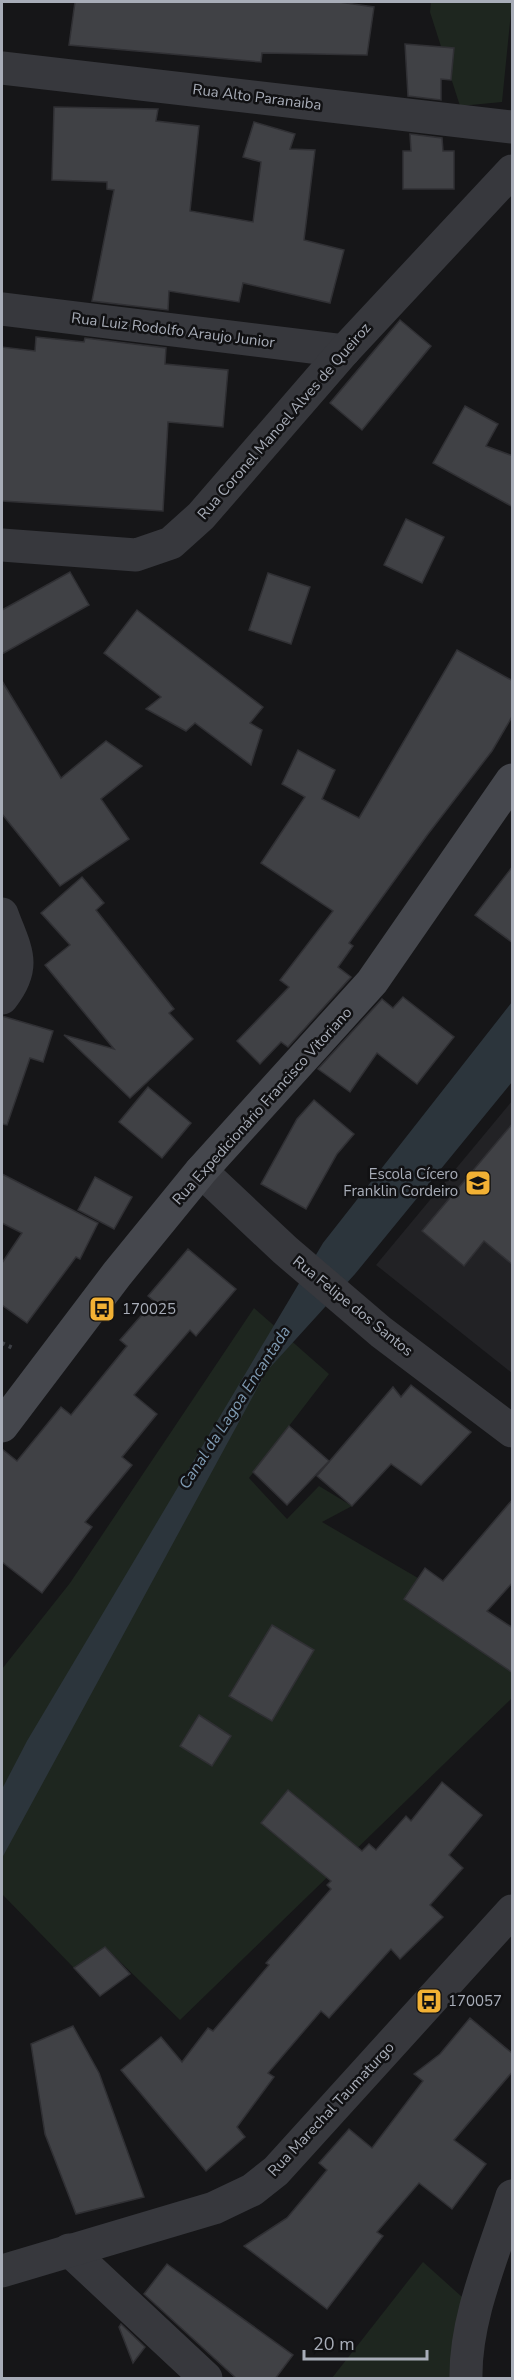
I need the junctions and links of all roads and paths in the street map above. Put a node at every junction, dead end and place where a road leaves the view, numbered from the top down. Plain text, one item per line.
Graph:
1 (2, 68) edge
2 (513, 127) edge
3 (513, 171) edge
4 (2, 309) edge
5 (344, 351) junction
6 (2, 545) edge
7 (513, 780) edge
8 (2, 914) edge
9 (2, 998) edge
10 (201, 1171) junction
11 (2, 1426) edge
12 (513, 1431) edge
13 (513, 1911) edge
14 (513, 2196) edge
15 (69, 2250) junction
16 (2, 2271) edge
17 (206, 2379) edge
18 (466, 2379) edge

1 - 2 street, Rua Alto Paranaiba
3 - 5 street, Rua Coronel Manoel Alves de Queiroz
4 - 5 street, Rua Luiz Rodolfo Araujo Junior
5 - 6 street, Rua Coronel Manoel Alves de Queiroz
7 - 10 main road, Rua Expedicionário Francisco Vitoriano
8 - 9 street
10 - 11 main road, Rua Expedicionário Francisco Vitoriano
10 - 12 street, Rua Felipe dos Santos
13 - 15 street, Rua Marechal Taumaturgo
14 - 18 street
15 - 16 street, Rua Marechal Taumaturgo
15 - 17 street

